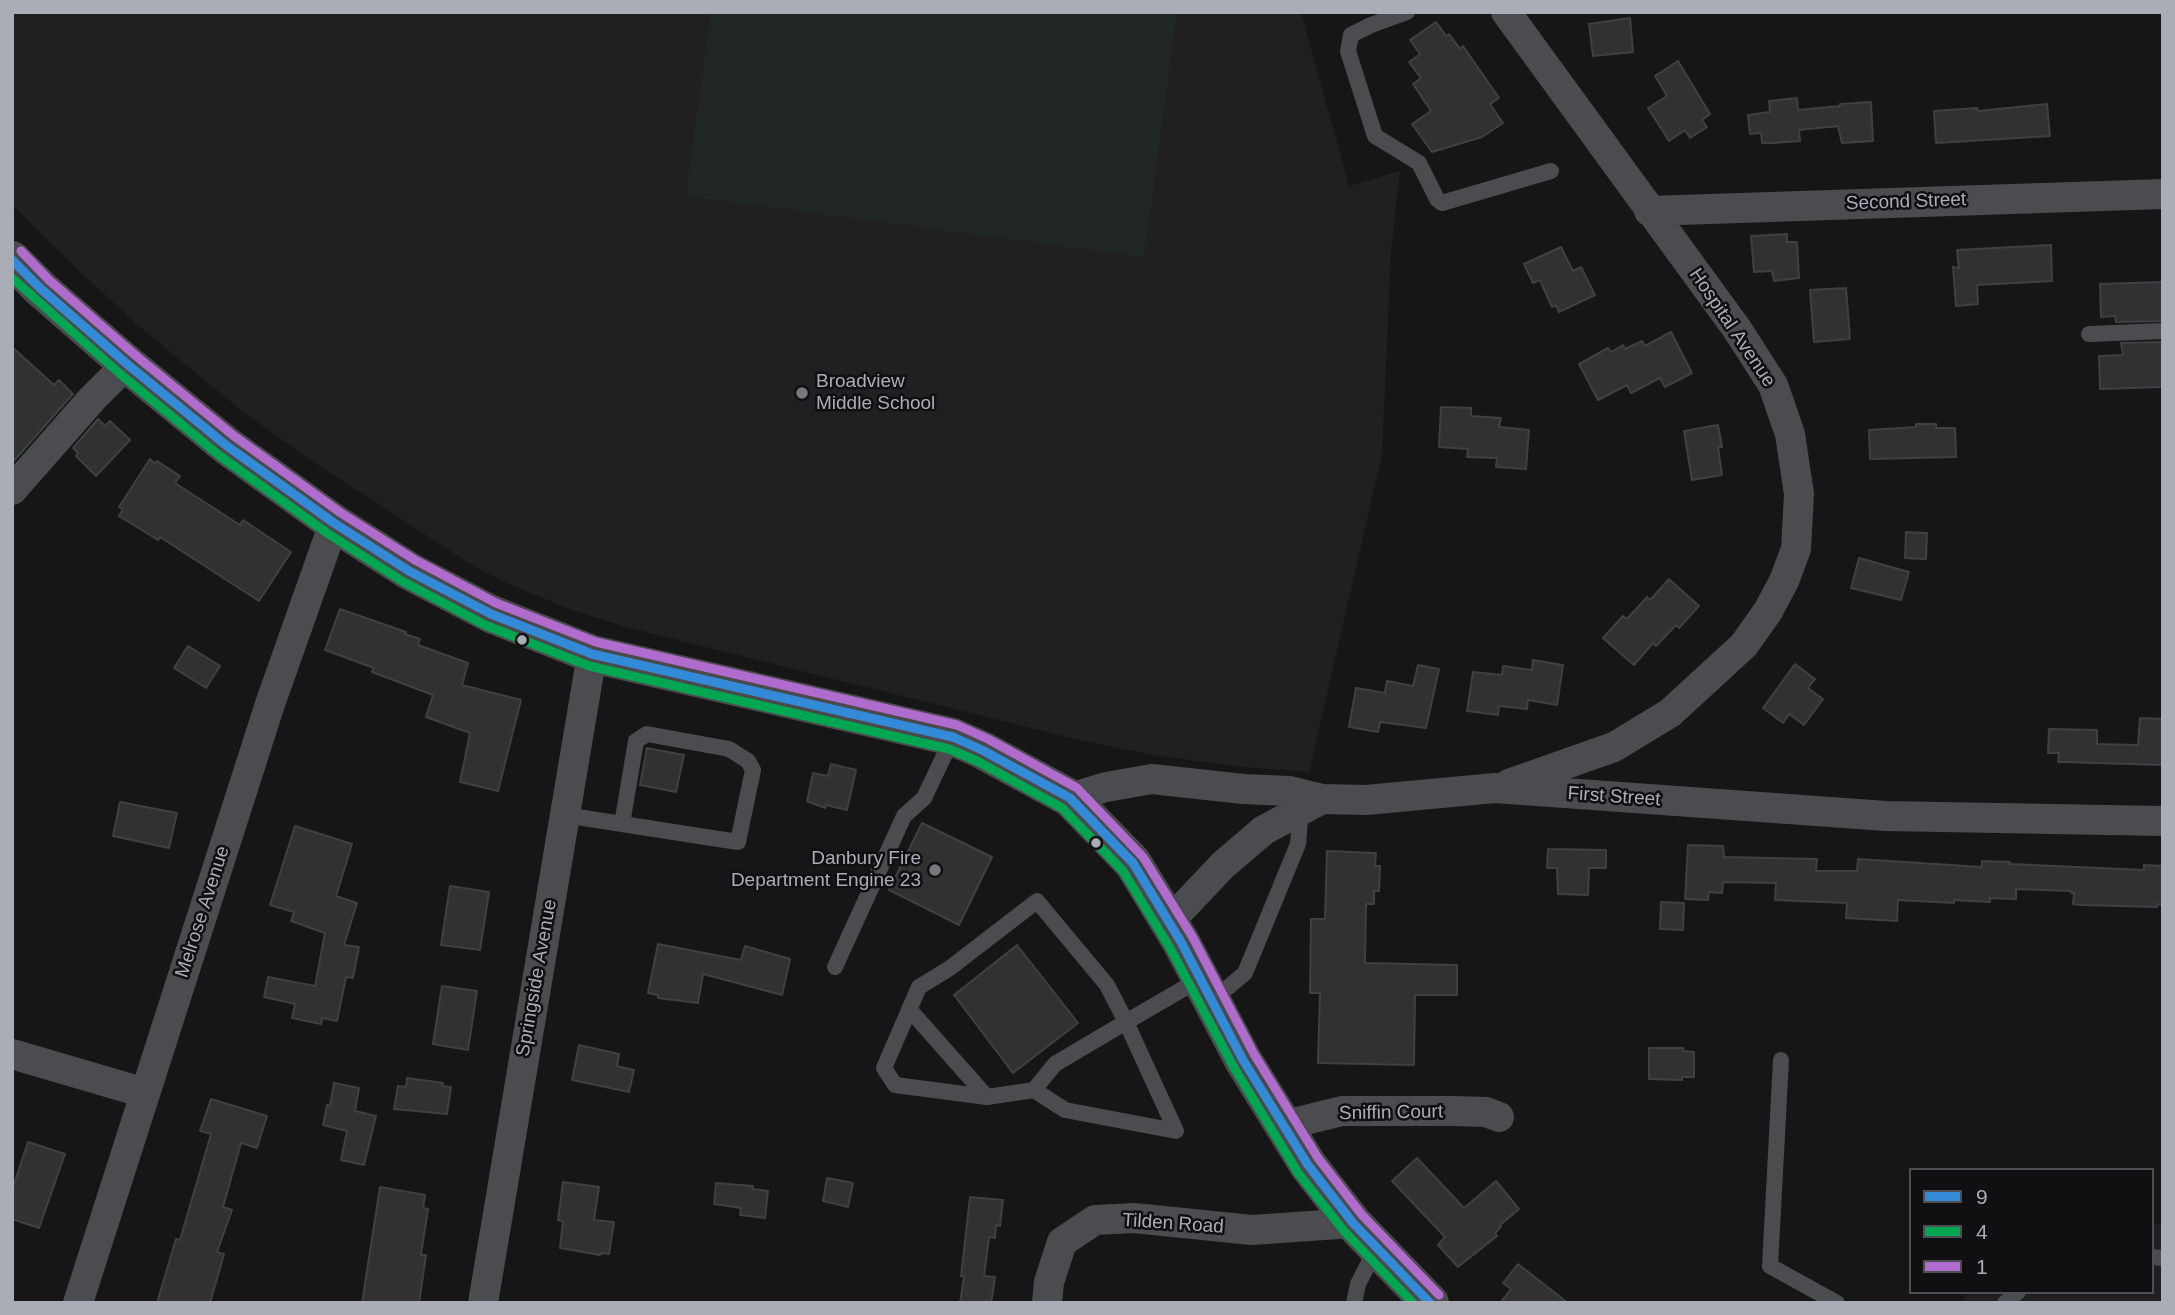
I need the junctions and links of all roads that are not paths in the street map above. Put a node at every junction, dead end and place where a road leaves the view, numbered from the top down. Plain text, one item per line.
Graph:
1 (1407, 12) edge
2 (1506, 12) edge
3 (1551, 171) dead end
4 (2163, 194) edge
5 (1649, 211) junction
6 (12, 261) edge
7 (2163, 331) edge
8 (2089, 334) dead end
9 (127, 364) junction
10 (12, 490) edge
11 (334, 523) junction
12 (592, 654) junction
13 (968, 744) junction
14 (1495, 788) junction
15 (1070, 798) junction
16 (1311, 804) junction
17 (565, 815) junction
18 (2163, 821) edge
19 (622, 824) junction
20 (1169, 922) junction
21 (835, 967) dead end
22 (1206, 990) junction
23 (909, 1009) junction
24 (1126, 1022) junction
25 (12, 1054) edge
26 (1781, 1060) dead end
27 (1034, 1090) junction
28 (145, 1093) junction
29 (987, 1097) junction
30 (1499, 1117) dead end
31 (1284, 1125) junction
32 (1365, 1236) junction
33 (1425, 1301) edge
34 (78, 1303) edge
35 (483, 1303) edge
36 (1047, 1303) edge
37 (1354, 1303) edge
38 (1837, 1303) edge

1 - 3 lane
2 - 5 street, Hospital Avenue
4 - 5 street, Second Street
5 - 14 street, Hospital Avenue
6 - 9 main road
7 - 8 lane
9 - 10 street
9 - 11 main road
11 - 12 main road
11 - 28 street, Melrose Avenue
12 - 13 main road
12 - 17 street, Springside Avenue
13 - 15 main road
13 - 21 lane
14 - 16 street, First Street
14 - 18 street, First Street
15 - 16 street, First Street
15 - 20 main road
16 - 20 street
16 - 22 lane
17 - 19 lane
17 - 35 street, Springside Avenue
19 - 19 lane
20 - 22 main road
22 - 24 lane
22 - 31 main road
23 - 24 lane
23 - 29 lane
23 - 29 lane
24 - 27 lane
24 - 27 lane
25 - 28 street
26 - 38 lane
27 - 29 lane
28 - 34 street, Melrose Avenue
30 - 31 street, Sniffin Court
31 - 32 main road
32 - 33 main road
32 - 36 street, Tilden Road
32 - 37 lane

